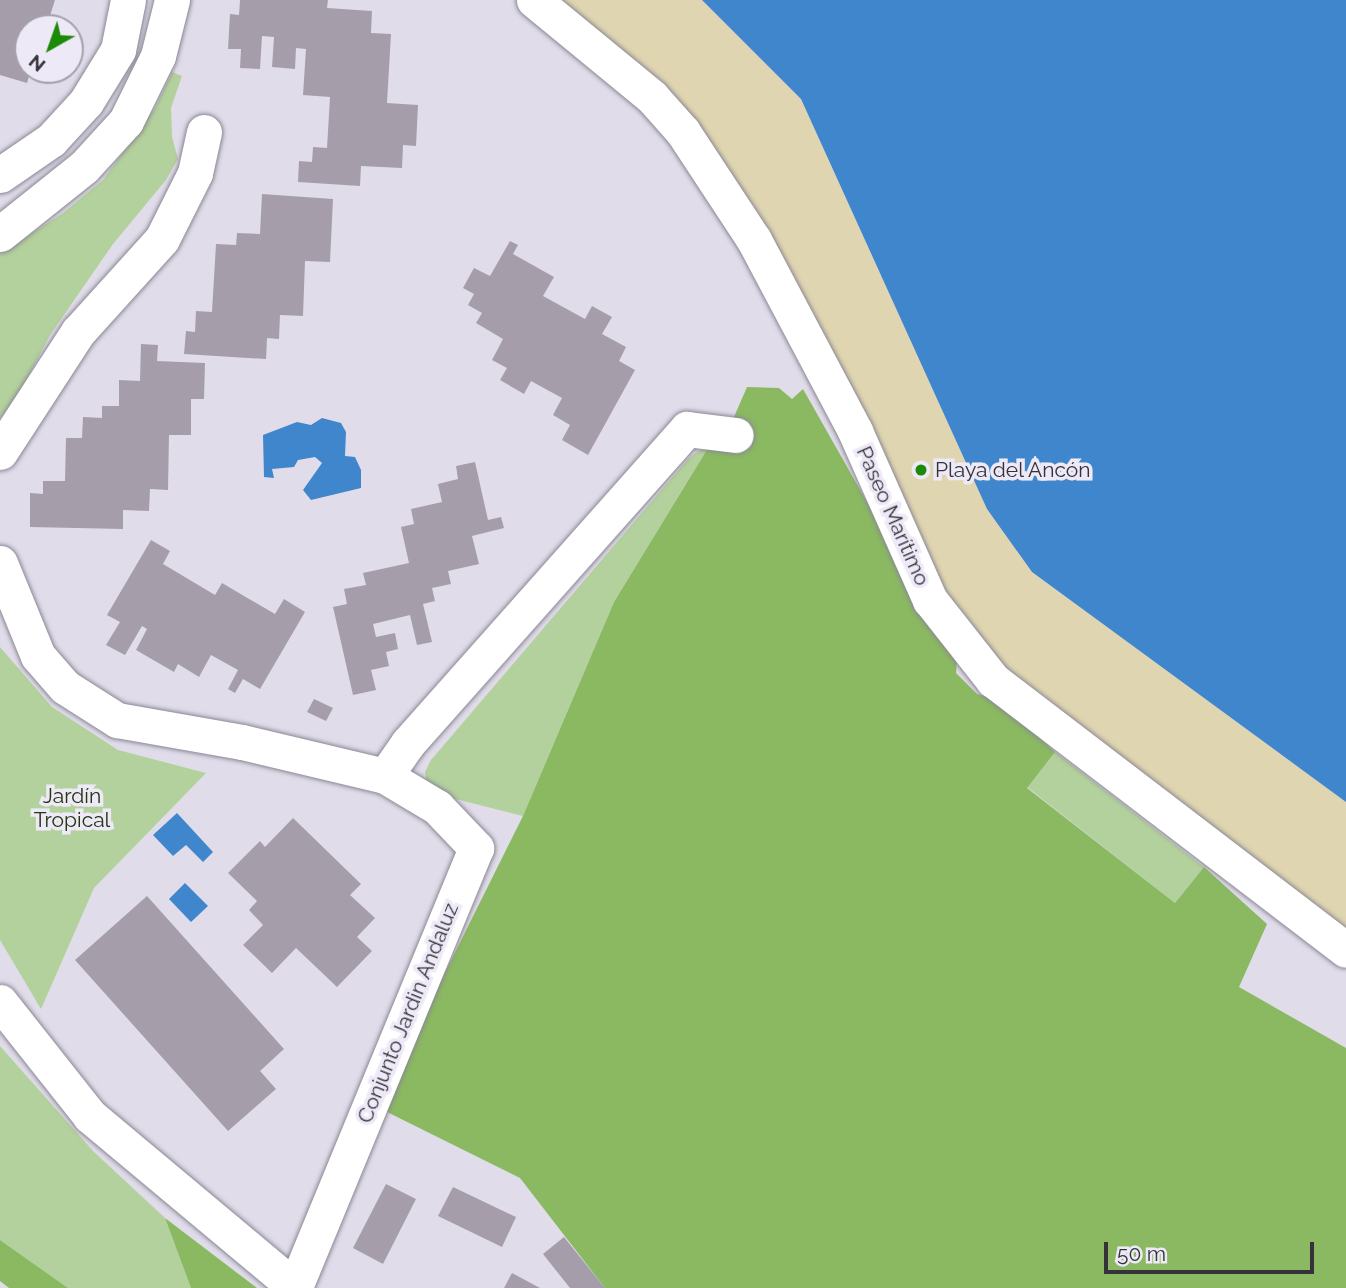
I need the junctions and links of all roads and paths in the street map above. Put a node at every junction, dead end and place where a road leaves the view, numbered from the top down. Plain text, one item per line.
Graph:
1 (128, 0) edge
2 (172, 0) edge
3 (534, 0) edge
4 (204, 132) dead end
5 (0, 175) edge
6 (0, 234) edge
7 (736, 435) dead end
8 (0, 452) edge
9 (0, 563) edge
10 (385, 776) junction
11 (1346, 950) edge
12 (0, 1002) edge
13 (295, 1288) edge

1 - 5 street
2 - 6 street
3 - 11 street, Paseo Marítimo
4 - 8 street
7 - 10 street
9 - 10 street, Conjunto Jardin Andaluz
10 - 13 street, Conjunto Jardin Andaluz
12 - 13 street

